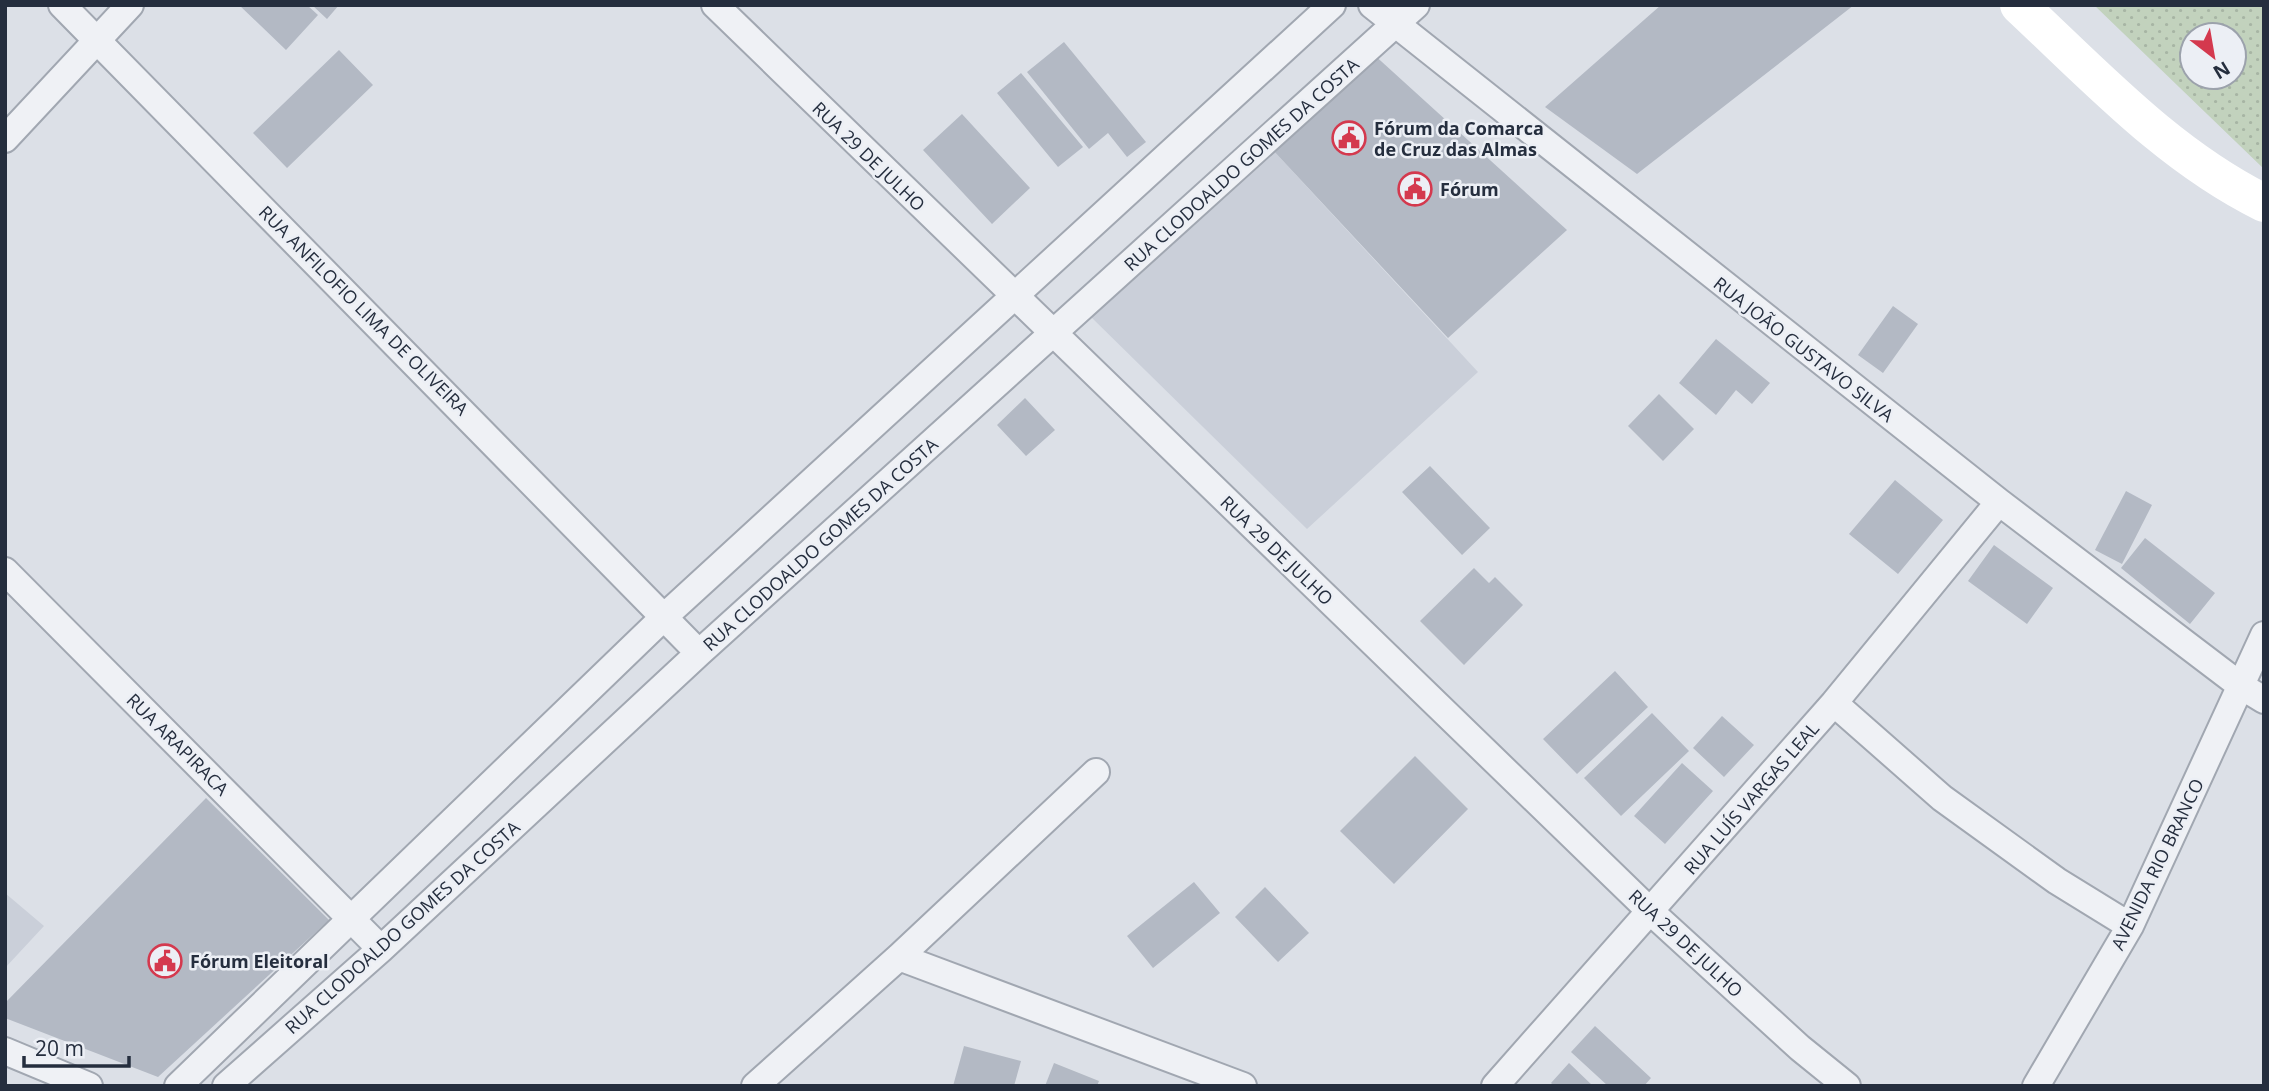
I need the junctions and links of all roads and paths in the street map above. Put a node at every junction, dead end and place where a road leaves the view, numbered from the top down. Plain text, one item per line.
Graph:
1 (62, 5) edge
2 (130, 5) edge
3 (715, 5) edge
4 (1332, 5) edge
5 (1372, 5) edge
6 (1416, 5) edge
7 (2019, 5) edge
8 (1395, 25) junction
9 (97, 40) junction
10 (5, 139) edge
11 (2264, 203) edge
12 (1014, 298) junction
13 (1053, 333) junction
14 (1998, 502) junction
15 (5, 571) edge
16 (665, 616) junction
17 (2264, 635) edge
18 (699, 653) junction
19 (2241, 686) junction
20 (2264, 701) edge
21 (1834, 703) junction
22 (1096, 772) dead end
23 (1651, 912) junction
24 (351, 917) junction
25 (2130, 926) junction
26 (381, 949) junction
27 (898, 957) junction
28 (5, 1051) edge
29 (89, 1086) edge
30 (178, 1086) edge
31 (226, 1086) edge
32 (755, 1086) edge
33 (1243, 1086) edge
34 (1494, 1086) edge
35 (1847, 1086) edge
36 (2036, 1086) edge

1 - 9 street, RUA ANFILOFIO LIMA DE OLIVEIRA
2 - 9 street
3 - 12 street, RUA 29 DE JULHO
4 - 12 street, RUA CLODOALDO GOMES DA COSTA
5 - 8 street, RUA JOÃO GUSTAVO SILVA
6 - 8 street, RUA CLODOALDO GOMES DA COSTA
7 - 11 main road
8 - 13 street, RUA CLODOALDO GOMES DA COSTA
8 - 14 street, RUA JOÃO GUSTAVO SILVA
9 - 10 street
9 - 16 street, RUA ANFILOFIO LIMA DE OLIVEIRA
12 - 13 street, RUA 29 DE JULHO
12 - 16 street, RUA CLODOALDO GOMES DA COSTA
13 - 18 street, RUA CLODOALDO GOMES DA COSTA
13 - 23 street, RUA 29 DE JULHO
14 - 19 street, RUA JOÃO GUSTAVO SILVA
14 - 21 street, RUA LUÍS VARGAS LEAL
15 - 24 street, RUA ARAPIRACA
16 - 18 street, RUA ANFILOFIO LIMA DE OLIVEIRA
16 - 24 street, RUA CLODOALDO GOMES DA COSTA
17 - 19 street, AVENIDA RIO BRANCO
18 - 26 street, RUA CLODOALDO GOMES DA COSTA
19 - 20 street, RUA JOÃO GUSTAVO SILVA
19 - 25 street, AVENIDA RIO BRANCO
21 - 23 street, RUA LUÍS VARGAS LEAL
21 - 25 street
22 - 27 street
23 - 34 street, RUA LUÍS VARGAS LEAL
23 - 35 street, RUA 29 DE JULHO
24 - 26 street, RUA ARAPIRACA
24 - 30 street, RUA CLODOALDO GOMES DA COSTA
25 - 36 street, AVENIDA RIO BRANCO
26 - 31 street, RUA CLODOALDO GOMES DA COSTA
27 - 32 street
27 - 33 street
28 - 29 street

